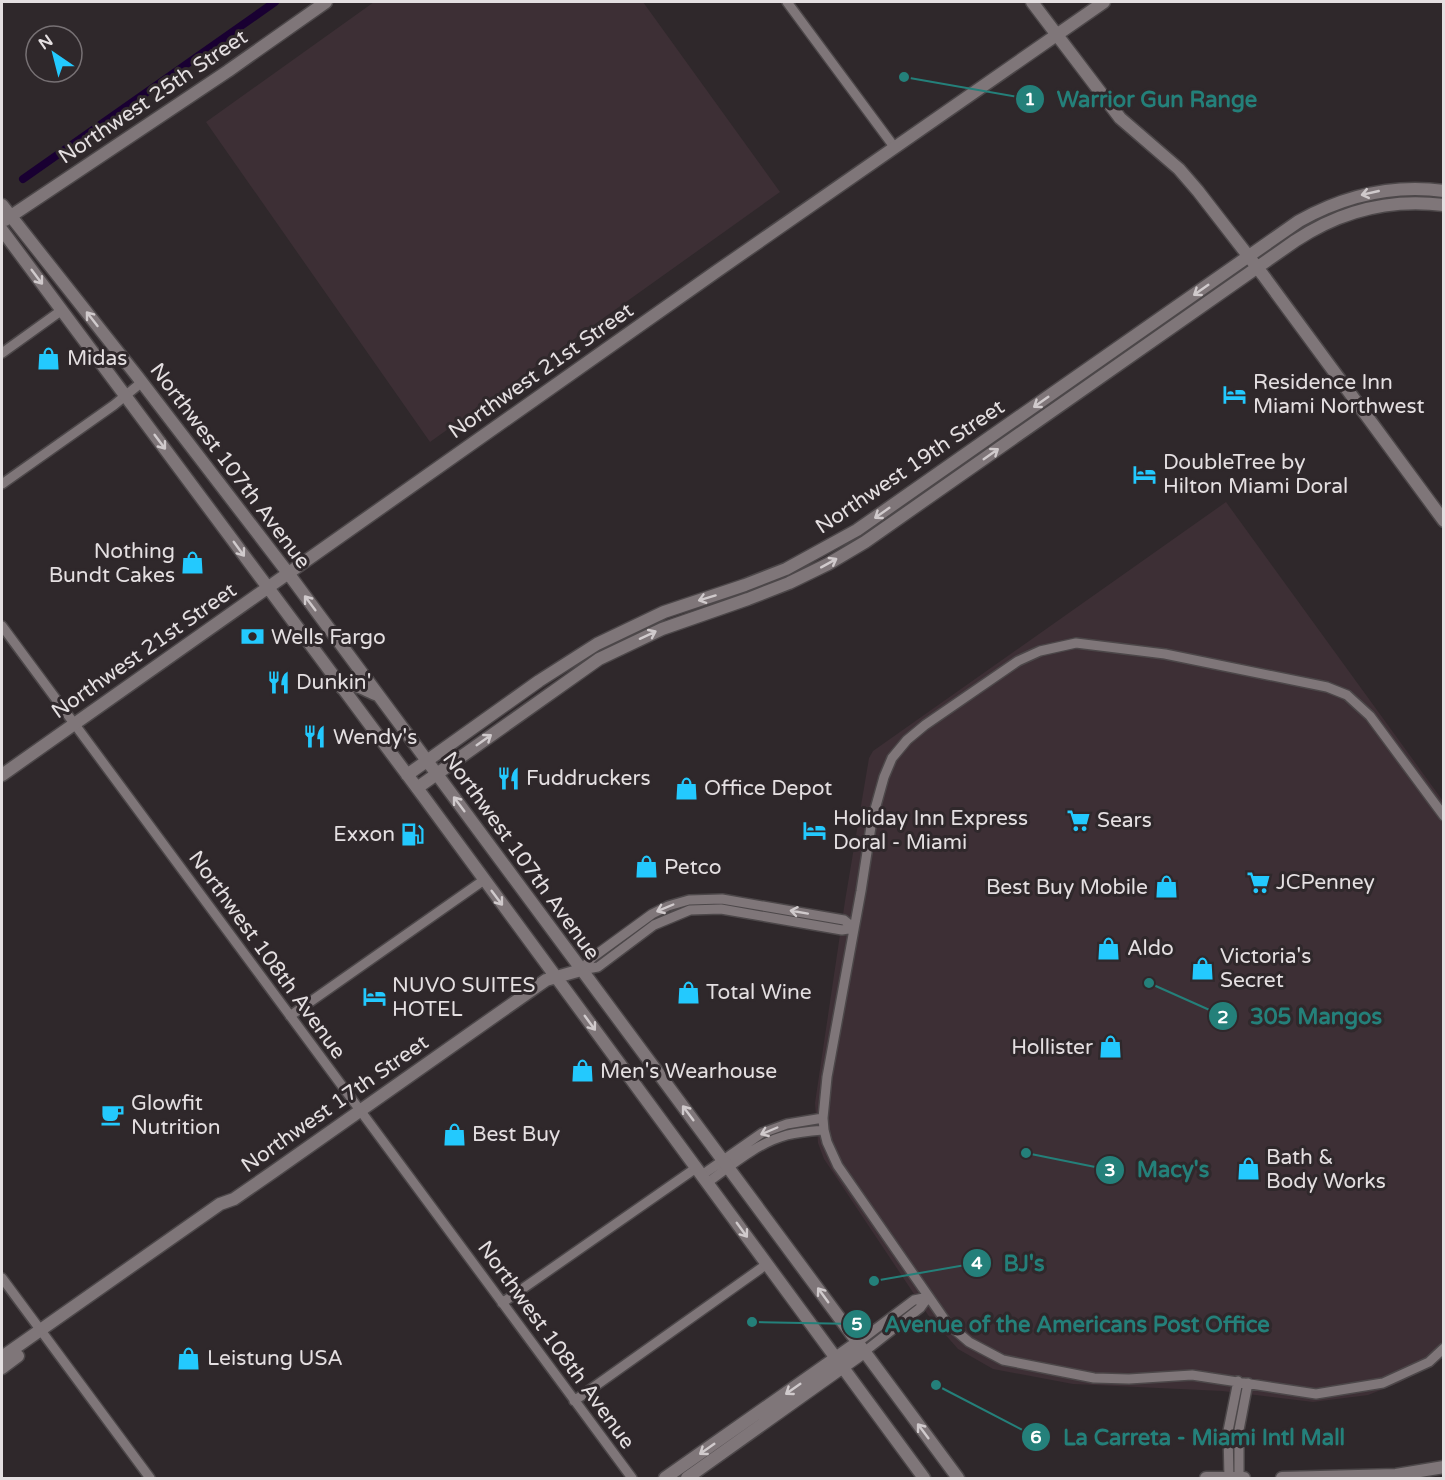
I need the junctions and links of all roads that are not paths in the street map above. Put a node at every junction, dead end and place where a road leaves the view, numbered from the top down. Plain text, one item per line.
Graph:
1 (326, 2) edge
2 (787, 2) edge
3 (1032, 2) edge
4 (1104, 2) edge
5 (1056, 34) junction
6 (895, 148) junction
7 (1443, 191) edge
8 (2, 205) edge
9 (1443, 205) edge
10 (6, 220) edge
11 (2, 230) edge
12 (1249, 256) junction
13 (1257, 267) junction
14 (62, 310) junction
15 (2, 353) edge
16 (142, 382) junction
17 (125, 395) junction
18 (2, 484) edge
19 (1443, 521) edge
20 (288, 573) junction
21 (268, 588) junction
22 (2, 626) edge
23 (342, 688) junction
24 (378, 695) junction
25 (74, 724) junction
26 (427, 760) junction
27 (436, 774) junction
28 (2, 775) edge
29 (407, 775) junction
30 (417, 788) junction
31 (1443, 816) edge
32 (484, 880) junction
33 (854, 928) junction
34 (581, 970) junction
35 (555, 976) junction
36 (290, 1016) junction
37 (359, 1110) junction
38 (823, 1118) junction
39 (824, 1130) junction
40 (726, 1164) junction
41 (702, 1176) junction
42 (767, 1264) junction
43 (2, 1278) edge
44 (928, 1297) junction
45 (502, 1303) junction
46 (43, 1333) junction
47 (861, 1347) junction
48 (1443, 1348) edge
49 (2, 1357) edge
50 (840, 1363) junction
51 (2, 1368) edge
52 (1238, 1381) junction
53 (1248, 1383) junction
54 (574, 1401) junction
55 (733, 1439) junction
56 (1443, 1467) edge
57 (1396, 1477) edge
58 (1234, 1478) edge
59 (150, 1479) edge
60 (632, 1479) edge
61 (665, 1479) edge
62 (687, 1479) edge
63 (924, 1479) edge
64 (958, 1479) edge
65 (1206, 1479) edge
66 (1244, 1479) edge
67 (1282, 1479) edge

1 - 10 street, Northwest 25th Street
2 - 6 street
3 - 5 street
4 - 5 street, Northwest 21st Street
5 - 6 street, Northwest 21st Street
5 - 12 street
6 - 20 street, Northwest 21st Street
7 -> 12 street, Northwest 19th Street
8 - 10 street, Northwest 107th Avenue
9 - 13 street, Northwest 19th Street
16 -> 10 street, Northwest 107th Avenue
11 -> 14 street, Northwest 107th Avenue
12 - 13 street
12 -> 26 street, Northwest 19th Street
13 - 19 street
27 -> 13 street, Northwest 19th Street
14 - 15 street
14 - 17 street, Northwest 107th Avenue
16 - 17 street
16 - 20 street, Northwest 107th Avenue
17 - 18 street
17 -> 21 street, Northwest 107th Avenue
20 - 21 street, Northwest 21st Street
24 -> 20 street, Northwest 107th Avenue
21 - 23 street, Northwest 107th Avenue
21 - 25 street, Northwest 21st Street
22 - 25 street, Northwest 108th Avenue
23 - 24 street
23 - 29 street, Northwest 107th Avenue
24 - 26 street, Northwest 107th Avenue
25 - 28 street, Northwest 21st Street
25 - 36 street, Northwest 108th Avenue
26 - 27 street, Northwest 107th Avenue
26 - 29 street, Northwest 19th Street
27 - 30 street, Northwest 19th Street
34 -> 27 street, Northwest 107th Avenue
29 - 30 street, Northwest 107th Avenue
30 - 32 street, Northwest 107th Avenue
31 - 33 street
32 -> 35 street, Northwest 107th Avenue
32 - 36 street
33 - 34 street
33 - 38 street
34 - 35 street, Northwest 17th Street
40 -> 34 street, Northwest 107th Avenue
35 - 37 street, Northwest 17th Street
35 -> 41 street, Northwest 107th Avenue
36 - 37 street, Northwest 108th Avenue
37 - 45 street, Northwest 108th Avenue
37 - 46 street, Northwest 17th Street
38 - 39 street
38 -> 40 street
39 - 40 street
39 - 44 street
40 - 41 street
47 -> 40 street, Northwest 107th Avenue
41 -> 42 street, Northwest 107th Avenue
41 - 45 street
42 - 50 street, Northwest 107th Avenue
42 - 54 street
43 - 46 street
44 - 47 street
44 - 52 street
45 - 54 street, Northwest 108th Avenue
46 - 49 street, Northwest 17th Street
46 - 51 street, Northwest 17th Street
46 - 59 street
47 - 50 street
64 -> 47 street, Northwest 107th Avenue
48 - 53 street
50 - 55 street
50 - 63 street, Northwest 107th Avenue
52 - 53 street
52 - 58 street
53 - 58 street
54 - 60 street, Northwest 108th Avenue
55 -> 61 street
55 - 62 street
56 - 57 street
57 - 67 street
58 - 65 street
58 - 66 street

